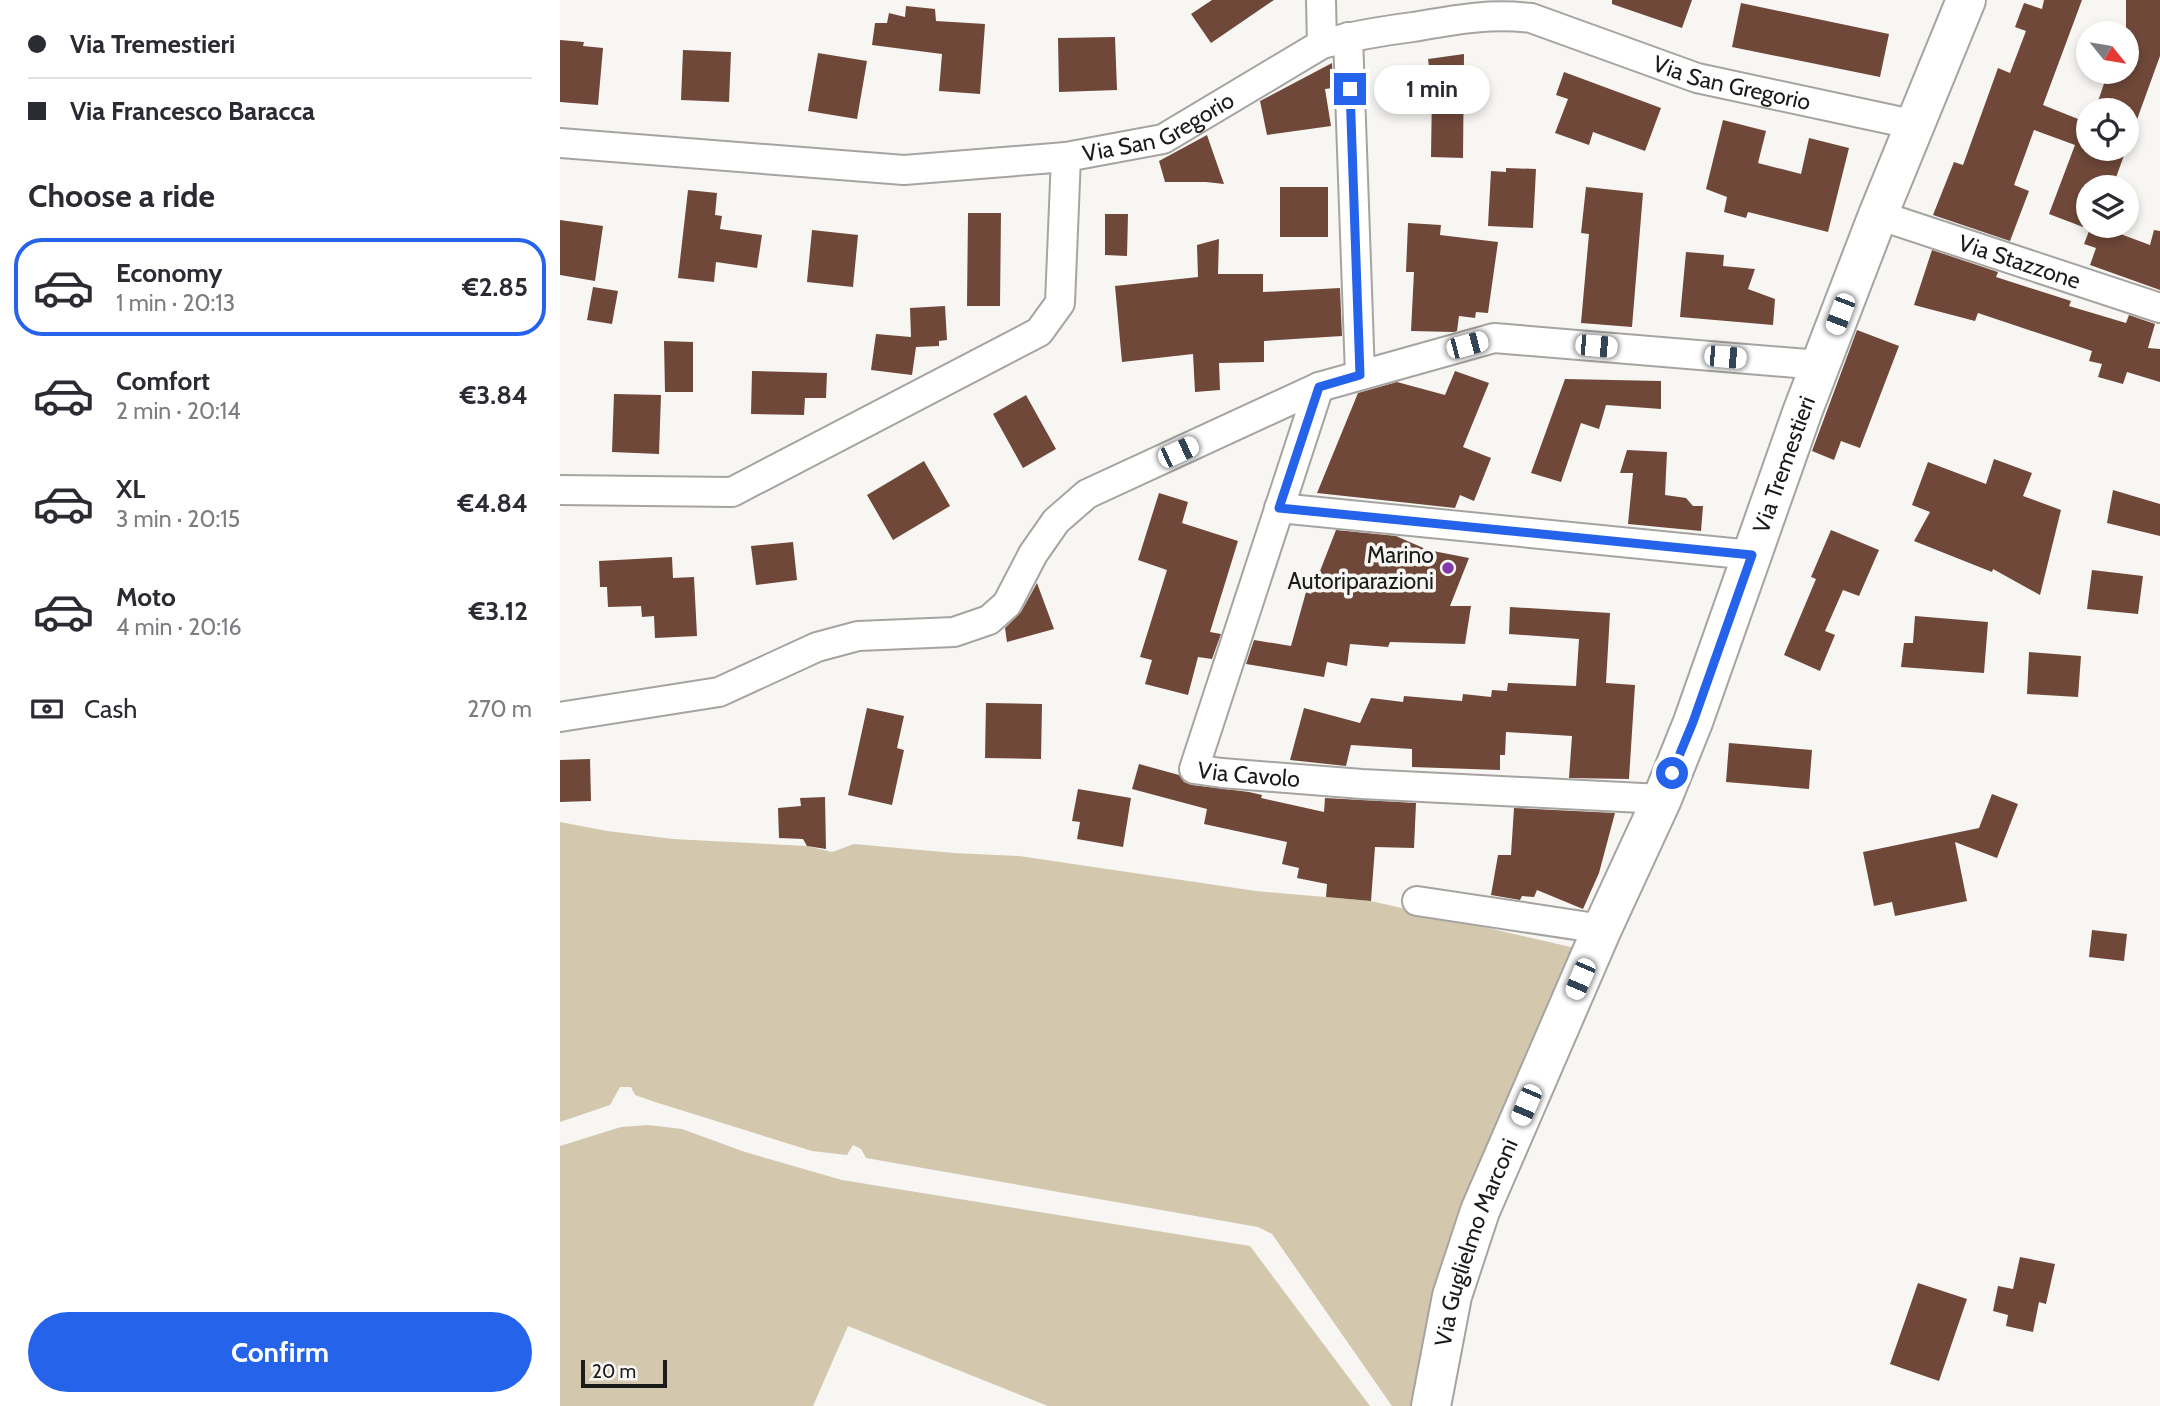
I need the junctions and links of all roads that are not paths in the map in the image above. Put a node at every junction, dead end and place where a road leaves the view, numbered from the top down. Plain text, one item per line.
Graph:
1 (1321, 0) edge
2 (1966, 0) edge
3 (1335, 41) junction
4 (1916, 125) junction
5 (560, 143) edge
6 (1066, 157) junction
7 (1878, 215) junction
8 (2160, 309) edge
9 (1821, 365) junction
10 (1360, 375) junction
11 (1319, 387) junction
12 (560, 490) edge
13 (1279, 508) junction
14 (1752, 555) junction
15 (560, 717) edge
16 (1662, 799) junction
17 (1417, 901) dead end
18 (1602, 929) junction
19 (1431, 1406) edge

1 - 3 street
2 - 4 main road, Via Tremestieri
3 - 4 street, Via San Gregorio
3 - 6 street, Via San Gregorio
3 - 10 street
4 - 7 main road, Via Tremestieri
5 - 6 street
6 - 12 street, Via San Gregorio
7 - 8 street, Via Stazzone
7 - 9 main road, Via Tremestieri
9 - 10 street
9 - 14 main road, Via Tremestieri
10 - 11 street
11 - 13 street, Via Cavolo
11 - 15 street
13 - 14 street
13 - 16 street, Via Cavolo
14 - 16 main road, Via Tremestieri
16 - 18 main road, Via Tremestieri
17 - 18 street
18 - 19 main road, Via Guglielmo Marconi

